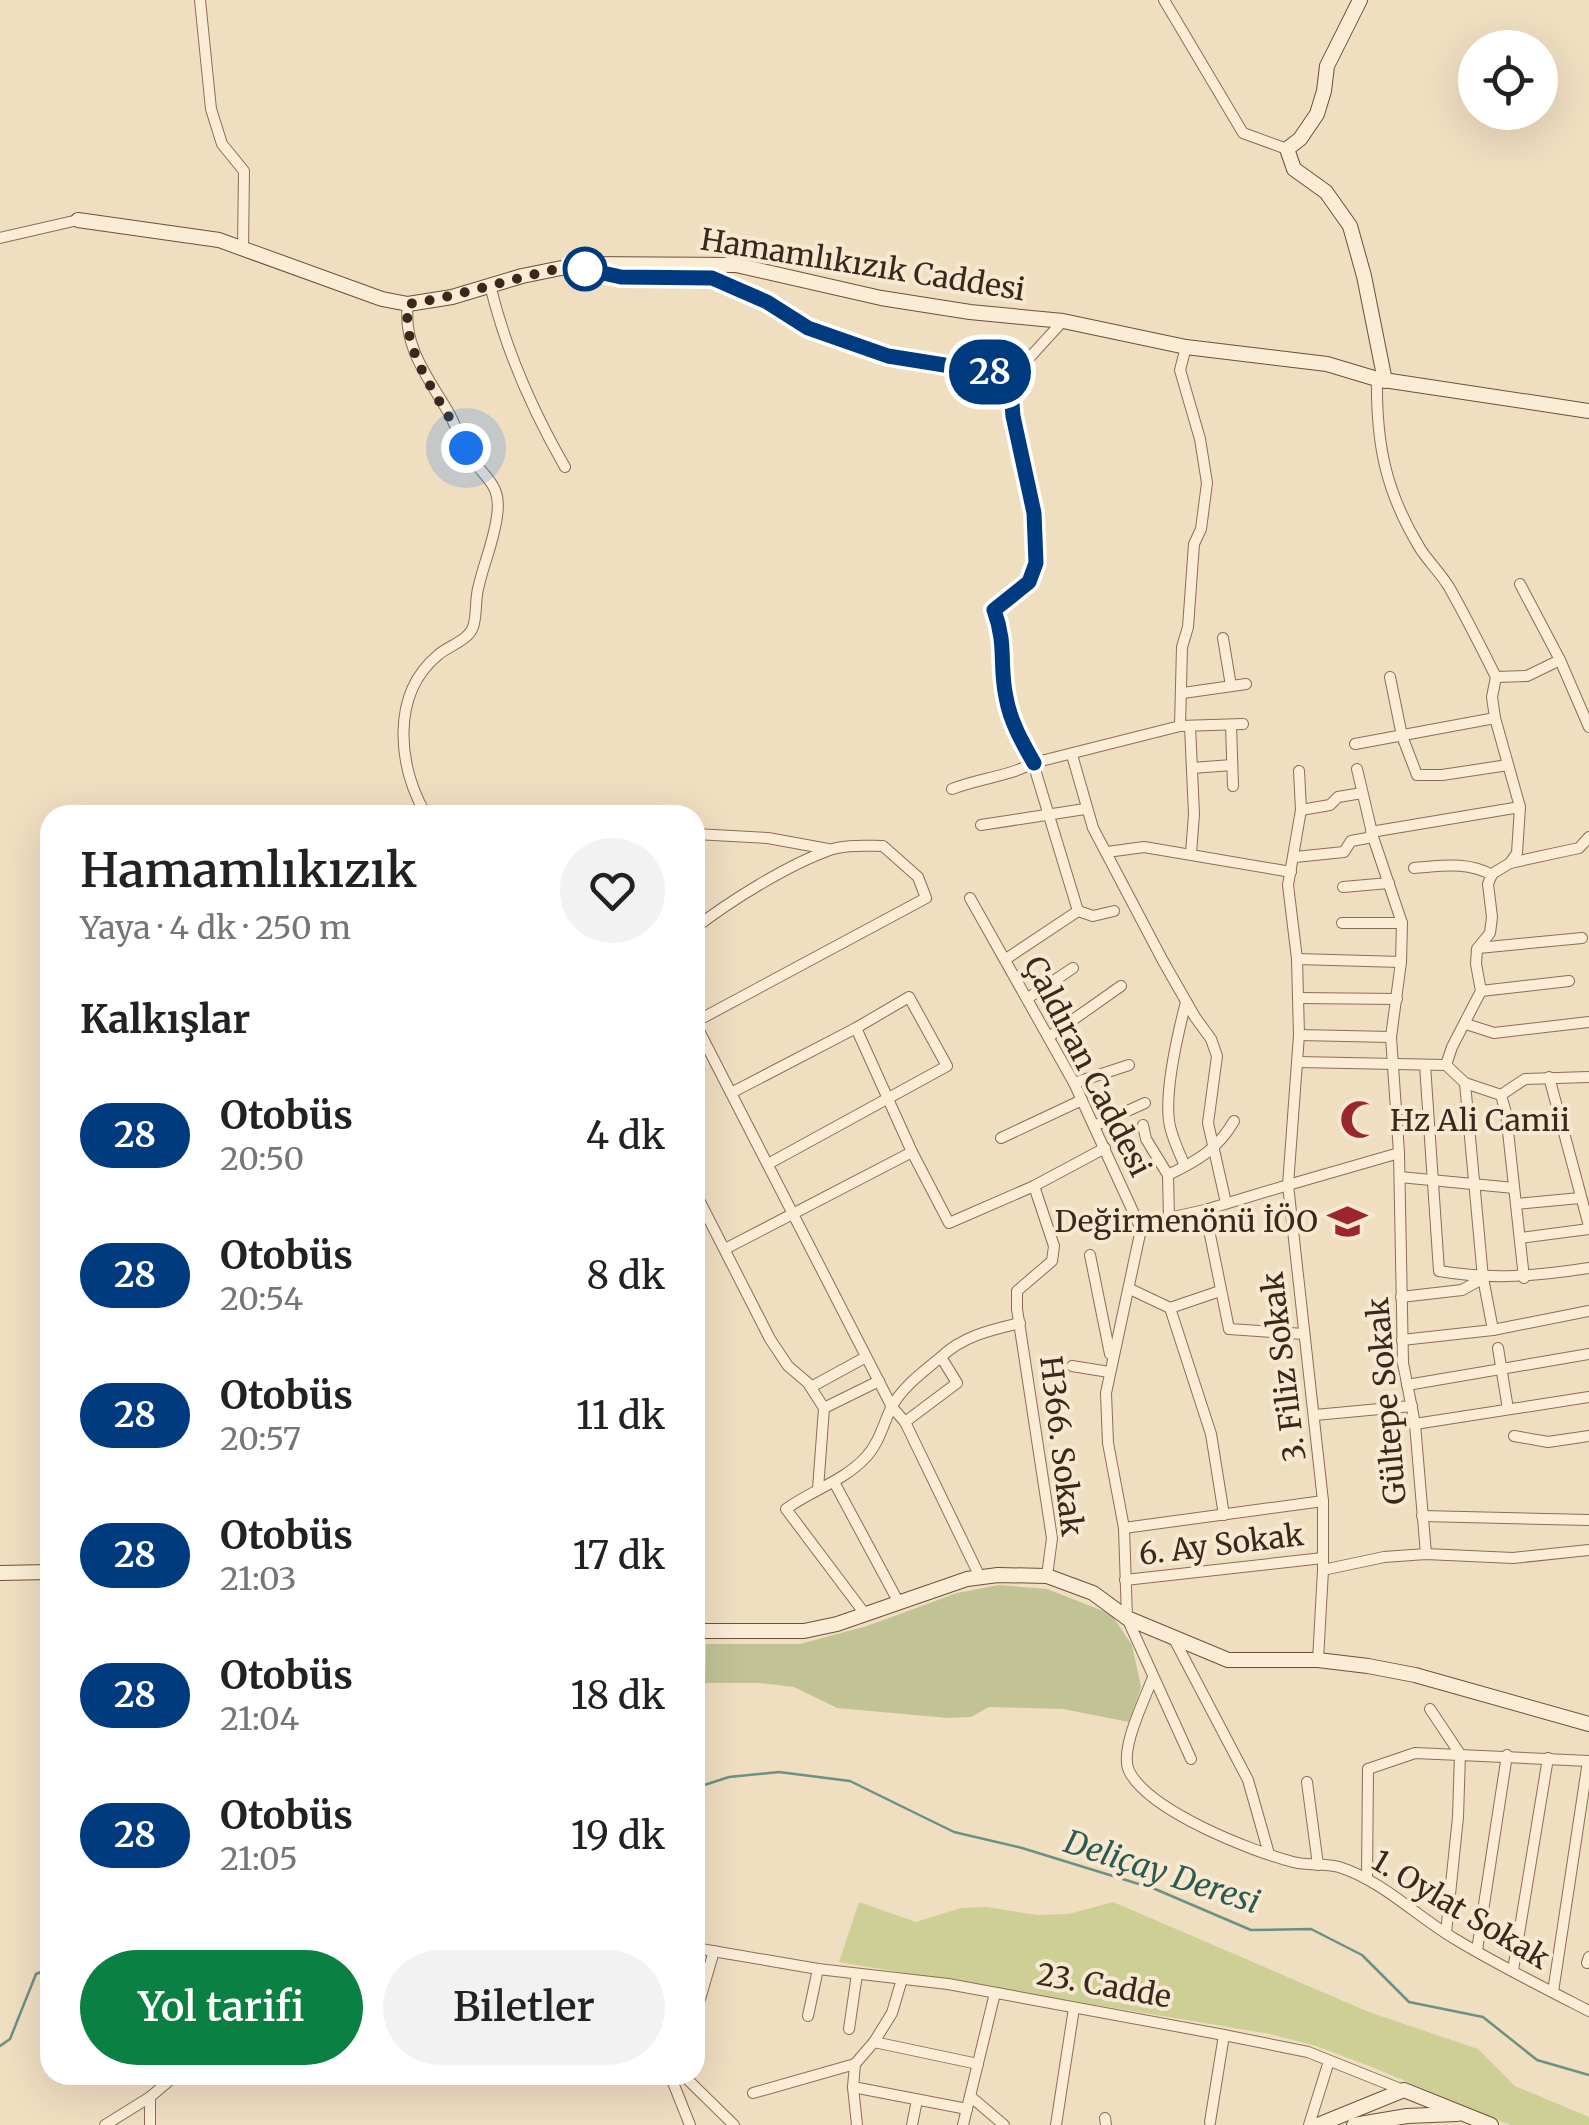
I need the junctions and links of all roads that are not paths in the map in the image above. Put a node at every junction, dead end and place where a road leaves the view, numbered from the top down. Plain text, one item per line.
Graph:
1 (200, 0) edge
2 (1164, 0) edge
3 (1360, 0) edge
4 (1287, 148) junction
5 (78, 220) joint
6 (0, 238) edge
7 (243, 248) junction
8 (571, 266) junction
9 (490, 286) junction
10 (408, 304) junction
11 (1064, 321) junction
12 (1186, 348) junction
13 (1013, 376) junction
14 (1381, 380) junction
15 (1589, 411) edge
16 (564, 466) dead end
17 (1520, 584) dead end
18 (1223, 638) dead end
19 (1560, 660) junction
20 (1390, 677) dead end
21 (1496, 677) junction
22 (1246, 684) dead end
23 (1231, 686) junction
24 (1183, 693) junction
25 (1495, 718) junction
26 (1230, 724) junction
27 (1244, 724) dead end
28 (1185, 726) junction
29 (1589, 727) edge
30 (1402, 736) junction
31 (1355, 744) dead end
32 (1072, 755) junction
33 (1034, 763) junction
34 (1508, 764) junction
35 (1232, 765) junction
36 (1192, 768) junction
37 (1357, 769) dead end
38 (1298, 771) dead end
39 (1234, 786) dead end
40 (952, 789) dead end
41 (1362, 793) junction
42 (420, 805) edge
43 (1520, 806) junction
44 (1085, 809) junction
45 (1301, 810) junction
46 (1048, 814) junction
47 (982, 825) dead end
48 (1372, 834) junction
49 (705, 835) edge
50 (1589, 837) edge
51 (829, 850) junction
52 (1107, 852) junction
53 (1191, 854) junction
54 (1294, 858) junction
55 (1510, 863) junction
56 (1414, 868) dead end
57 (1291, 872) junction
58 (1492, 875) junction
59 (1389, 883) junction
60 (1343, 887) dead end
61 (970, 898) dead end
62 (1078, 911) junction
63 (1114, 912) dead end
64 (705, 920) edge
65 (1342, 923) dead end
66 (1402, 923) junction
67 (1582, 938) dead end
68 (1477, 948) junction
69 (1006, 959) junction
70 (1296, 960) junction
71 (1401, 962) junction
72 (1073, 968) dead end
73 (1569, 981) dead end
74 (1121, 986) dead end
75 (1481, 991) junction
76 (1028, 998) junction
77 (1298, 998) junction
78 (1396, 999) junction
79 (1186, 1002) junction
80 (705, 1017) edge
81 (1589, 1022) edge
82 (1466, 1024) junction
83 (856, 1028) junction
84 (1299, 1035) junction
85 (1050, 1036) junction
86 (1391, 1037) junction
87 (705, 1041) edge
88 (1298, 1062) junction
89 (1393, 1063) junction
90 (1446, 1064) junction
91 (1129, 1065) dead end
92 (1425, 1065) junction
93 (1549, 1077) junction
94 (1589, 1078) edge
95 (1074, 1083) junction
96 (1465, 1083) junction
97 (731, 1092) junction
98 (1501, 1095) junction
99 (888, 1099) junction
100 (1082, 1100) junction
101 (1145, 1103) dead end
102 (1234, 1121) dead end
103 (1094, 1126) junction
104 (1142, 1126) dead end
105 (1001, 1138) dead end
106 (1105, 1148) junction
107 (1212, 1149) junction
108 (912, 1152) junction
109 (1399, 1153) junction
110 (768, 1164) junction
111 (1185, 1166) junction
112 (1168, 1175) junction
113 (1400, 1177) junction
114 (1434, 1179) junction
115 (1475, 1183) junction
116 (1288, 1184) junction
117 (1034, 1186) junction
118 (1514, 1188) junction
119 (1580, 1198) junction
120 (1226, 1204) junction
121 (1516, 1204) junction
122 (1205, 1210) junction
123 (705, 1211) edge
124 (793, 1212) junction
125 (1169, 1218) junction
126 (1589, 1227) edge
127 (1141, 1229) junction
128 (1520, 1238) junction
129 (725, 1248) junction
130 (1090, 1255) dead end
131 (1589, 1268) edge
132 (1483, 1278) junction
133 (1524, 1278) junction
134 (1130, 1289) junction
135 (1220, 1291) junction
136 (1401, 1296) junction
137 (1170, 1308) junction
138 (1589, 1311) edge
139 (1020, 1323) junction
140 (1493, 1330) junction
141 (1304, 1334) junction
142 (1402, 1340) junction
143 (1498, 1348) dead end
144 (1589, 1354) edge
145 (866, 1357) junction
146 (941, 1357) junction
147 (1072, 1366) dead end
148 (1110, 1366) junction
149 (1502, 1368) junction
150 (878, 1381) junction
151 (1407, 1384) junction
152 (811, 1387) junction
153 (1589, 1397) edge
154 (1412, 1406) junction
155 (892, 1407) junction
156 (824, 1408) junction
157 (1508, 1409) junction
158 (1314, 1415) junction
159 (906, 1422) junction
160 (1415, 1424) junction
161 (1514, 1436) dead end
162 (1589, 1436) edge
163 (834, 1482) junction
164 (818, 1488) junction
165 (1322, 1501) junction
166 (1224, 1516) junction
167 (1422, 1516) junction
168 (1589, 1520) edge
169 (1124, 1528) junction
170 (1589, 1550) edge
171 (1426, 1554) junction
172 (1323, 1564) junction
173 (40, 1572) edge
174 (0, 1574) edge
175 (1047, 1576) junction
176 (980, 1577) junction
177 (1126, 1580) junction
178 (899, 1604) junction
179 (865, 1614) junction
180 (1128, 1618) junction
181 (705, 1631) edge
182 (1172, 1636) junction
183 (1318, 1660) junction
184 (1153, 1677) junction
185 (1430, 1709) dead end
186 (1589, 1724) edge
187 (1460, 1754) junction
188 (1507, 1755) junction
189 (1548, 1758) junction
190 (1192, 1759) dead end
191 (1588, 1761) edge
192 (1307, 1782) dead end
193 (1269, 1854) junction
194 (1318, 1865) junction
195 (1367, 1878) junction
196 (1446, 1933) junction
197 (705, 1950) edge
198 (1477, 1950) junction
199 (714, 1952) junction
200 (818, 1969) junction
201 (1513, 1970) junction
202 (857, 1974) junction
203 (902, 1979) junction
204 (705, 1982) edge
205 (1553, 1992) junction
206 (995, 1993) junction
207 (1074, 2008) junction
208 (1589, 2012) edge
209 (808, 2016) dead end
210 (849, 2029) dead end
211 (1224, 2035) junction
212 (874, 2042) junction
213 (1329, 2061) junction
214 (855, 2064) junction
215 (978, 2064) junction
216 (164, 2085) edge
217 (674, 2085) edge
218 (694, 2085) edge
219 (853, 2087) junction
220 (1404, 2090) junction
221 (753, 2093) dead end
222 (970, 2096) junction
223 (150, 2097) junction
224 (917, 2100) junction
225 (967, 2109) junction
226 (1462, 2114) junction
227 (1210, 2122) dead end
228 (104, 2125) edge
229 (150, 2125) edge
230 (690, 2125) edge
231 (734, 2125) edge
232 (857, 2125) edge
233 (912, 2125) edge
234 (963, 2125) edge
235 (1004, 2125) edge
236 (1056, 2125) edge
237 (1309, 2125) edge
238 (1318, 2125) edge
239 (1354, 2125) edge
240 (1491, 2125) edge

1 - 7 street
2 - 4 street
3 - 4 street
4 - 14 street
5 - 6 street
5 - 7 street, Hamamlıkızık Caddesi
7 - 10 street, Hamamlıkızık Caddesi
8 - 9 street, Hamamlıkızık Caddesi
8 - 11 street, Hamamlıkızık Caddesi
8 - 13 street
9 - 10 street, Hamamlıkızık Caddesi
9 - 16 street
10 - 42 street
11 - 12 street, Hamamlıkızık Caddesi
11 - 13 street
12 - 14 street, Hamamlıkızık Caddesi
12 - 24 street
13 - 33 street
14 - 15 street, Hamamlıkızık Caddesi
14 - 21 street
17 - 19 street
18 - 23 street
19 - 21 street
19 - 29 street
20 - 30 street
21 - 25 street
22 - 23 street
23 - 24 street
24 - 28 street
25 - 30 street
25 - 34 street
26 - 27 street
26 - 28 street
26 - 35 street
28 - 32 street
28 - 36 street
30 - 31 street
30 - 34 street
32 - 33 street
32 - 44 street
33 - 40 street
33 - 46 street
34 - 43 street
35 - 36 street
35 - 39 street
36 - 53 street
37 - 41 street, Gültepe Sokak
38 - 45 street, 3. Filiz Sokak
41 - 45 street
41 - 48 street, Gültepe Sokak
43 - 48 street
43 - 55 street
44 - 46 street
44 - 52 street
45 - 54 street, 3. Filiz Sokak
46 - 47 street
46 - 62 street
48 - 54 street
48 - 59 street, Gültepe Sokak
49 - 51 street
50 - 55 street
51 - 64 street
51 - 80 street
52 - 53 street
52 - 79 street
53 - 57 street
54 - 57 street, 3. Filiz Sokak
55 - 58 street
56 - 58 street
57 - 70 street, 3. Filiz Sokak
58 - 68 street
59 - 60 street
59 - 66 street, Gültepe Sokak
61 - 69 street, Çaldıran Caddesi
62 - 63 street
62 - 69 street
65 - 66 street
66 - 71 street, Gültepe Sokak
67 - 68 street
68 - 75 street
69 - 76 street, Çaldıran Caddesi
70 - 71 street
70 - 77 street, 3. Filiz Sokak
71 - 78 street, Gültepe Sokak
72 - 76 street
73 - 75 street
74 - 85 street
75 - 82 street
76 - 85 street, Çaldıran Caddesi
77 - 78 street
77 - 84 street, 3. Filiz Sokak
78 - 86 street, Gültepe Sokak
79 - 107 street
79 - 111 street
81 - 82 street
82 - 90 street
83 - 97 street
83 - 99 street
83 - 99 street
84 - 86 street
84 - 88 street, 3. Filiz Sokak
85 - 95 street, Çaldıran Caddesi
86 - 89 street, Gültepe Sokak
87 - 97 street
88 - 89 street
88 - 116 street, 3. Filiz Sokak
89 - 92 street
89 - 109 street, Gültepe Sokak
90 - 92 street
90 - 96 street
91 - 95 street
92 - 114 street
93 - 94 street
93 - 98 street
93 - 119 street
95 - 100 street, Çaldıran Caddesi
96 - 98 street
96 - 115 street
97 - 110 street
98 - 118 street
99 - 108 street
99 - 110 street
100 - 103 street, Çaldıran Caddesi
100 - 105 street
101 - 103 street
102 - 107 street
103 - 106 street, Çaldıran Caddesi
104 - 112 street
106 - 117 street
106 - 127 street, Çaldıran Caddesi
107 - 111 street
107 - 120 street
108 - 117 street
108 - 124 street
109 - 113 street, Gültepe Sokak
109 - 116 street
110 - 124 street
111 - 112 street
112 - 125 street
113 - 114 street
113 - 136 street, Gültepe Sokak
114 - 115 street
114 - 132 street
115 - 118 street
115 - 132 street
116 - 120 street
116 - 141 street, 3. Filiz Sokak
117 - 139 street
118 - 121 street
119 - 121 street
119 - 126 street
120 - 122 street
121 - 128 street
122 - 125 street
122 - 135 street
123 - 129 street
124 - 129 street
124 - 145 street
125 - 127 street
126 - 128 street
127 - 134 street
128 - 133 street
129 - 152 street
130 - 148 street
131 - 133 street
132 - 133 street
132 - 136 street
132 - 140 street
134 - 137 street
134 - 148 street
135 - 137 street
135 - 141 street
136 - 142 street, Gültepe Sokak
137 - 166 street
138 - 140 street
139 - 146 street
139 - 175 street, H366. Sokak
140 - 142 street
141 - 158 street, 3. Filiz Sokak
142 - 151 street, Gültepe Sokak
143 - 149 street
144 - 149 street
145 - 150 street
145 - 152 street
146 - 155 street
146 - 159 street
147 - 148 street
148 - 169 street
149 - 151 street
149 - 157 street
150 - 155 street
150 - 156 street
151 - 154 street, Gültepe Sokak
152 - 156 street
153 - 157 street
154 - 158 street
154 - 160 street, Gültepe Sokak
155 - 159 street
155 - 163 street
156 - 164 street
157 - 160 street
158 - 165 street, 3. Filiz Sokak
159 - 176 street
160 - 167 street, Gültepe Sokak
161 - 162 street
163 - 164 street
163 - 178 street
164 - 179 street
165 - 166 street
165 - 172 street, 3. Filiz Sokak
166 - 169 street
167 - 168 street
167 - 171 street, Gültepe Sokak
169 - 177 street
170 - 171 street, 6. Ay Sokak
171 - 172 street, 6. Ay Sokak
172 - 177 street, 6. Ay Sokak
172 - 183 street, 3. Filiz Sokak
173 - 174 street
175 - 176 street
175 - 180 street
176 - 178 street
177 - 180 street
178 - 179 street
179 - 181 street
180 - 182 street
180 - 184 street
182 - 183 street
182 - 193 street
183 - 186 street
184 - 190 street
184 - 193 street, 1. Oylat Sokak
185 - 187 street
187 - 188 street
187 - 195 street
187 - 196 street
188 - 189 street
188 - 198 street
189 - 191 street
189 - 201 street
191 - 205 street
192 - 194 street
193 - 194 street, 1. Oylat Sokak
194 - 195 street, 1. Oylat Sokak
195 - 196 street, 1. Oylat Sokak
196 - 198 street, 1. Oylat Sokak
197 - 199 street, 23. Cadde
198 - 201 street, 1. Oylat Sokak
199 - 200 street, 23. Cadde
199 - 204 street
200 - 202 street, 23. Cadde
200 - 209 street
201 - 205 street, 1. Oylat Sokak
202 - 203 street, 23. Cadde
202 - 210 street
203 - 206 street, 23. Cadde
203 - 212 street
205 - 208 street, 1. Oylat Sokak
206 - 207 street, 23. Cadde
206 - 215 street
207 - 211 street, 23. Cadde
207 - 236 street
211 - 213 street, 23. Cadde
211 - 227 street
212 - 214 street
212 - 215 street
213 - 220 street, 23. Cadde
213 - 237 street
214 - 219 street
214 - 221 street
215 - 222 street
216 - 223 street
217 - 230 street
218 - 231 street
219 - 224 street
219 - 232 street
220 - 226 street, 23. Cadde
220 - 238 street
222 - 225 street
222 - 235 street
223 - 228 street
223 - 229 street
224 - 225 street
224 - 233 street
225 - 234 street
226 - 239 street
226 - 240 street, 23. Cadde

